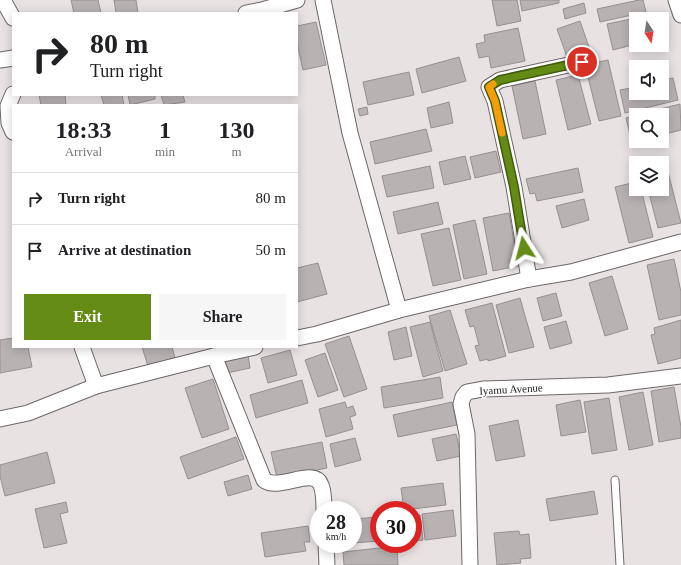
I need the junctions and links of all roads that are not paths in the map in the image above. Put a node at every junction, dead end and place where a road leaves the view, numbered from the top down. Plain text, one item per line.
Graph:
1 (2, 0) edge
2 (297, 0) edge
3 (323, 0) edge
4 (676, 0) edge
5 (251, 12) edge
6 (681, 15) edge
7 (12, 16) edge
8 (12, 58) edge
9 (0, 60) edge
10 (582, 62) dead end
11 (12, 96) edge
12 (12, 130) edge
13 (681, 242) edge
14 (529, 279) junction
15 (399, 310) junction
16 (298, 338) edge
17 (82, 348) edge
18 (250, 348) edge
19 (214, 356) junction
20 (681, 376) edge
21 (96, 386) junction
22 (0, 419) edge
23 (615, 480) dead end
24 (323, 501) edge
25 (326, 553) edge
26 (327, 565) edge
27 (470, 565) edge
28 (620, 565) edge

1 - 7 street
2 - 5 street
3 - 15 street
4 - 6 street
8 - 9 street
10 - 14 street
11 - 12 street
13 - 14 street
14 - 15 street
15 - 16 street
17 - 21 street
18 - 19 street
19 - 21 street
19 - 24 street
20 - 27 street, Iyamu Avenue
21 - 22 street
23 - 28 lane
25 - 26 street

